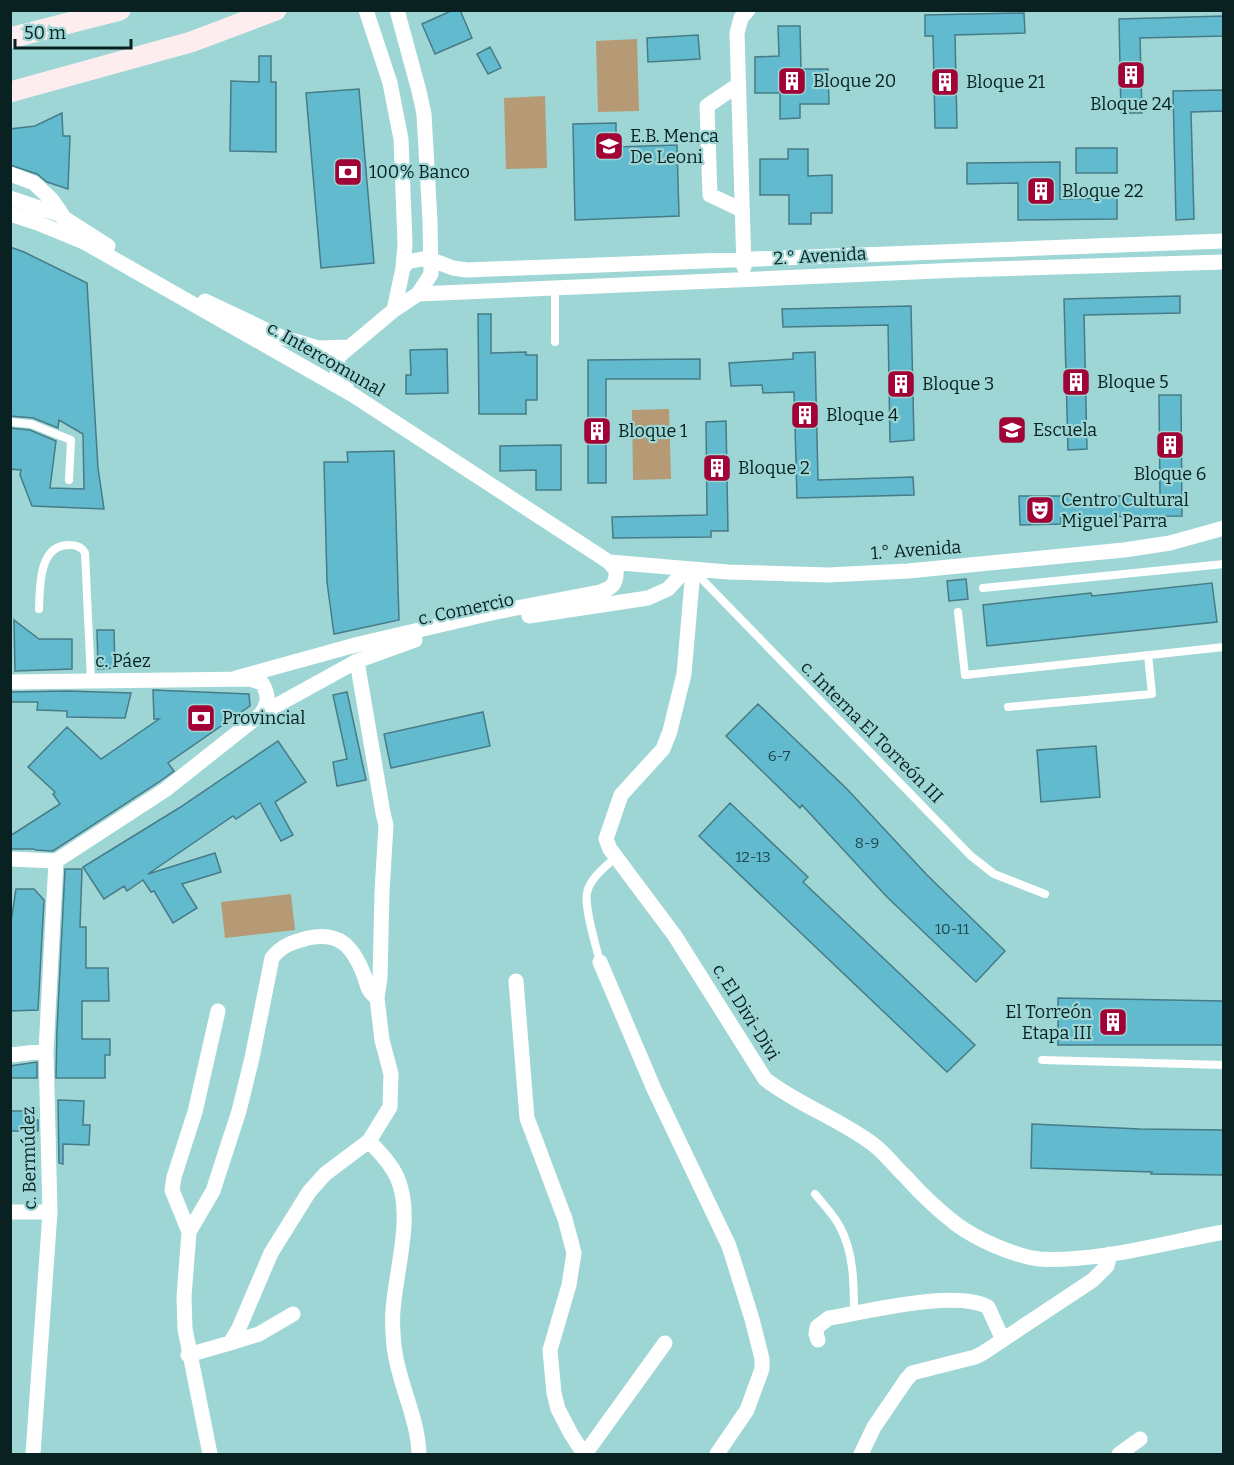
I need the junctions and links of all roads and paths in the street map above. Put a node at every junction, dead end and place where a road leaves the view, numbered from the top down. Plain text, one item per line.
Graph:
1 (120, 10) edge
2 (276, 10) edge
3 (366, 10) edge
4 (396, 10) edge
5 (748, 10) edge
6 (10, 38) edge
7 (738, 86) junction
8 (10, 92) edge
9 (10, 174) edge
10 (10, 198) edge
11 (742, 210) junction
12 (10, 214) edge
13 (66, 220) junction
14 (84, 242) junction
15 (1224, 242) edge
16 (744, 259) junction
17 (432, 260) junction
18 (1224, 262) edge
19 (403, 268) junction
20 (744, 279) junction
21 (555, 288) junction
22 (418, 294) junction
23 (394, 310) junction
24 (555, 342) dead end
25 (348, 347) junction
26 (353, 395) junction
27 (10, 422) edge
28 (69, 480) dead end
29 (1224, 528) edge
30 (609, 562) junction
31 (1224, 564) edge
32 (687, 569) junction
33 (612, 587) junction
34 (983, 588) dead end
35 (599, 605) junction
36 (39, 609) dead end
37 (958, 612) dead end
38 (1224, 647) edge
39 (1148, 655) junction
40 (357, 661) junction
41 (236, 678) junction
42 (91, 680) junction
43 (10, 682) edge
44 (1008, 707) dead end
45 (261, 714) junction
46 (616, 856) junction
47 (10, 859) edge
48 (56, 861) junction
49 (1045, 894) dead end
50 (600, 962) joint
51 (516, 981) dead end
52 (377, 998) junction
53 (218, 1011) dead end
54 (46, 1052) junction
55 (10, 1054) edge
56 (1042, 1060) dead end
57 (1224, 1065) edge
58 (369, 1141) junction
59 (815, 1194) dead end
60 (10, 1212) edge
61 (50, 1212) junction
62 (189, 1232) junction
63 (1224, 1232) edge
64 (1110, 1254) junction
65 (293, 1314) dead end
66 (854, 1314) junction
67 (818, 1340) dead end
68 (1003, 1340) junction
69 (230, 1343) junction
70 (665, 1343) dead end
71 (188, 1355) junction
72 (1140, 1439) dead end
73 (33, 1455) edge
74 (210, 1455) edge
75 (419, 1455) edge
76 (585, 1455) edge
77 (717, 1455) edge
78 (861, 1455) edge
79 (1119, 1455) edge

1 - 6 main road
2 - 8 main road
3 - 19 street
4 - 17 street
5 - 7 street
7 - 11 street
7 - 11 street
9 - 13 street
10 - 13 street, c. Intercomunal
11 - 16 street
12 - 14 street, c. Intercomunal
13 - 14 street
13 - 25 street, c. Intercomunal
14 - 26 street, c. Intercomunal
15 - 16 street
16 - 17 street
16 - 20 street
17 - 19 street
17 - 22 street
18 - 20 street, 2.° Avenida
19 - 23 street
20 - 21 street, 2.° Avenida
21 - 22 street, 2.° Avenida
21 - 24 lane
22 - 23 street
23 - 25 street
25 - 26 street
26 - 30 street, c. Intercomunal
27 - 28 lane
29 - 32 street, 1.° Avenida
30 - 32 street, 1.° Avenida
30 - 33 street
31 - 34 lane
32 - 35 street, c. Comercio
32 - 46 street, c. El Divi-Divi
32 - 49 lane, c. Interna El Torreón III
33 - 35 street
33 - 41 street
35 - 40 street, c. Comercio
36 - 42 lane
37 - 39 lane
38 - 39 lane
39 - 44 lane
40 - 45 street, c. Comercio
40 - 52 street
41 - 42 street, c. Páez
41 - 45 street
42 - 43 street, c. Páez
45 - 48 street, c. Comercio
46 - 50 lane
46 - 64 street, c. El Divi-Divi
47 - 48 street
48 - 54 street, c. Bermúdez
50 - 77 street
51 - 76 street
52 - 58 street
52 - 62 street
53 - 62 street
54 - 55 street
54 - 61 street, c. Bermúdez
56 - 57 lane
58 - 69 street
58 - 75 street
59 - 66 lane
60 - 61 street
61 - 73 street, c. Bermúdez
62 - 71 street
63 - 64 street, c. El Divi-Divi
64 - 68 street
65 - 69 street
66 - 67 street
66 - 68 street
68 - 78 street
69 - 71 street
70 - 76 street
71 - 74 street
72 - 79 street

